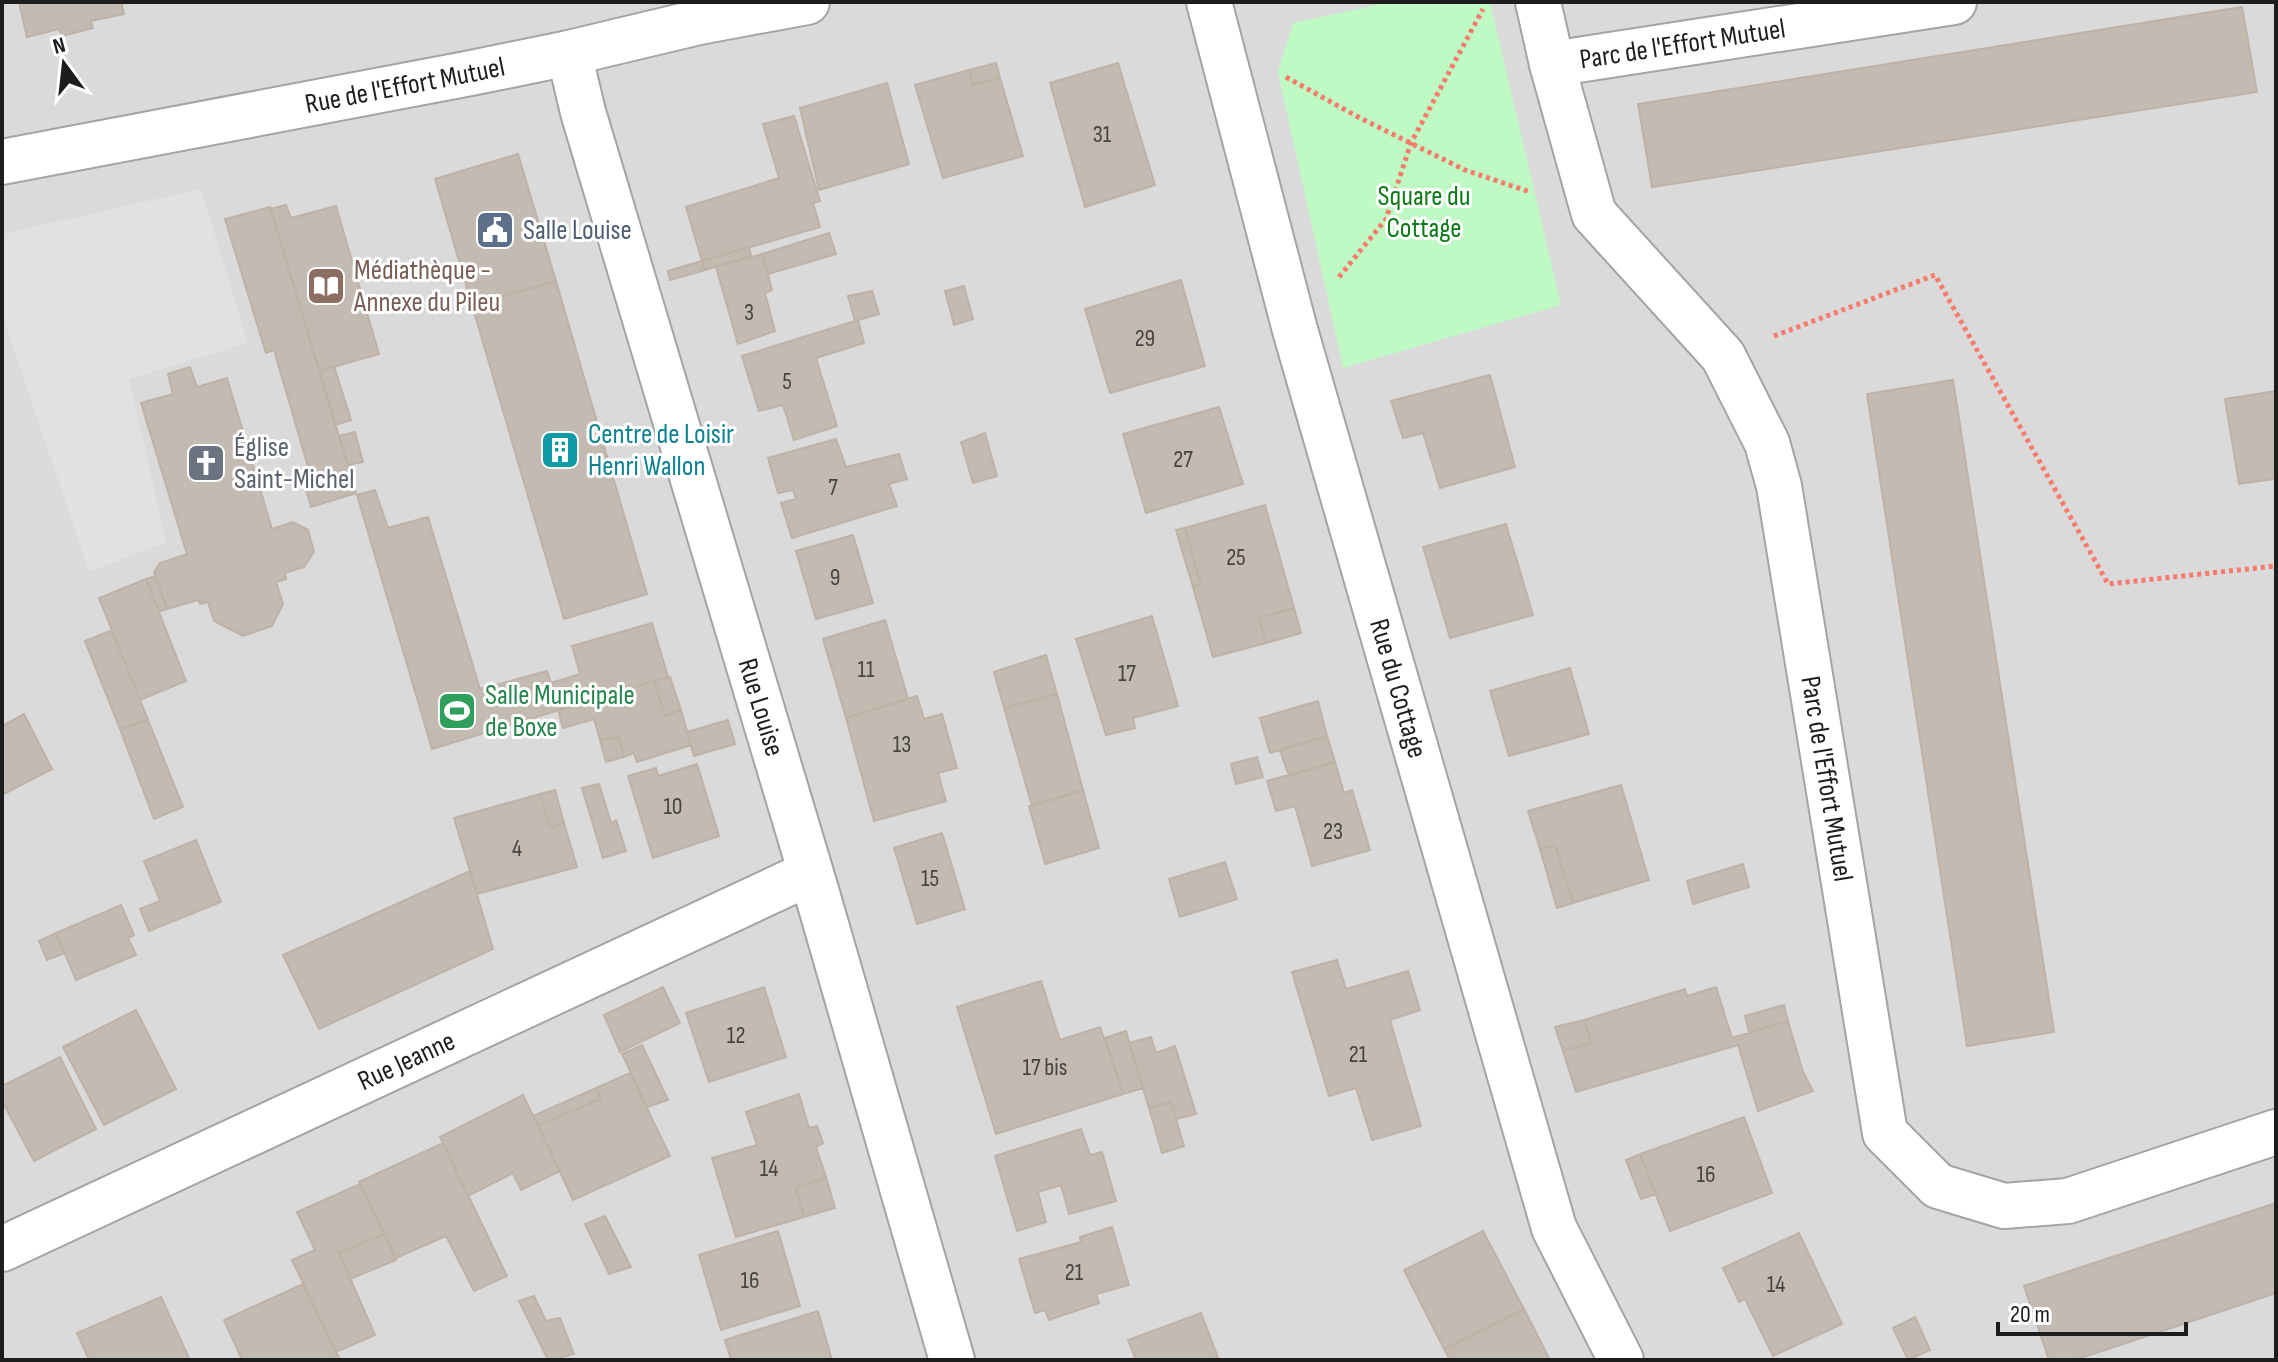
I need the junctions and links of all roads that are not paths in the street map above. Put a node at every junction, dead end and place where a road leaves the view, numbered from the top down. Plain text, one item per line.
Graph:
1 (807, 2) edge
2 (1209, 2) edge
3 (1538, 2) edge
4 (1954, 2) edge
5 (569, 53) junction
6 (1552, 64) junction
7 (2, 162) edge
8 (810, 873) junction
9 (2276, 1132) edge
10 (2, 1249) edge
11 (952, 1360) edge
12 (1621, 1360) edge

1 - 5 street, Rue de l'Effort Mutuel
2 - 12 street, Rue du Cottage
3 - 6 street, Parc de l'Effort Mutuel
4 - 6 street, Parc de l'Effort Mutuel
5 - 7 street, Rue de l'Effort Mutuel
5 - 8 street, Rue Louise
6 - 9 street, Parc de l'Effort Mutuel
8 - 10 street, Rue Jeanne
8 - 11 street, Rue Louise

